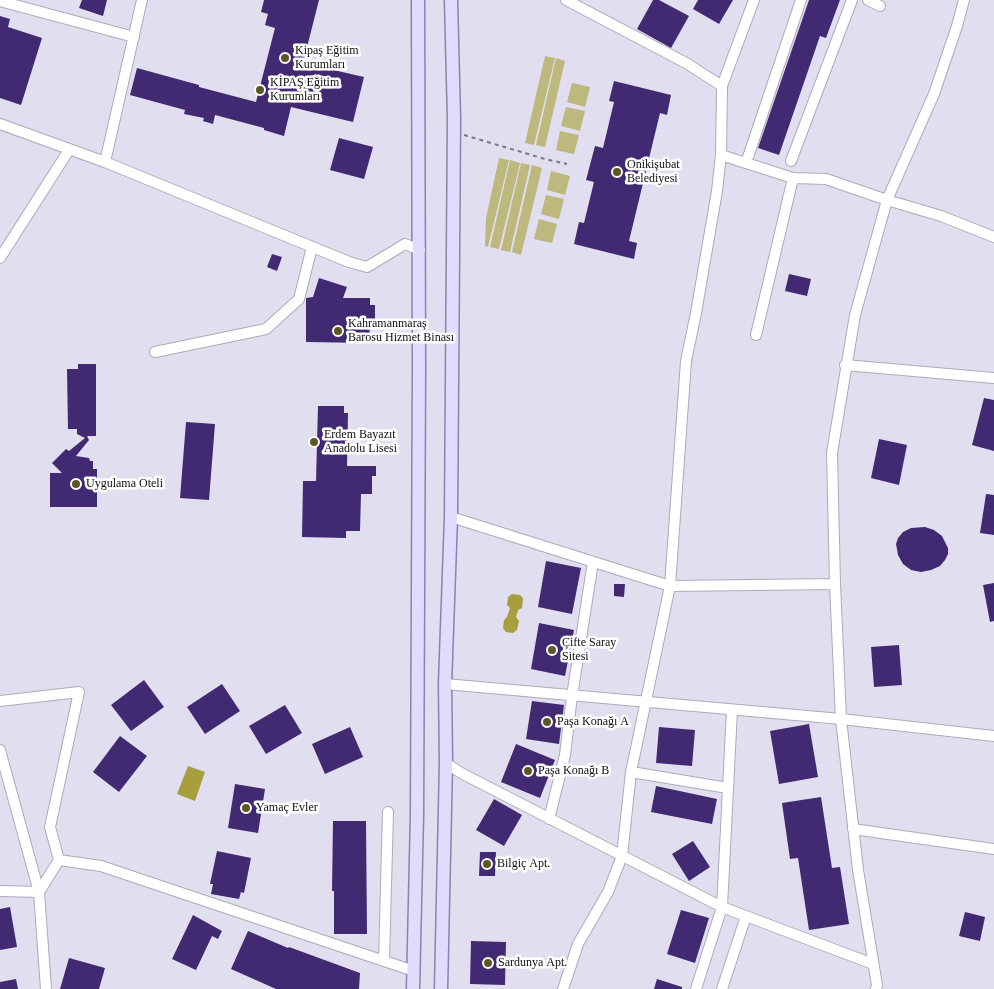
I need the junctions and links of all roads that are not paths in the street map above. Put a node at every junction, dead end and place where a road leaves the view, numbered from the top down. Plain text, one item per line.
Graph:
1 (142, 0) edge
2 (418, 0) edge
3 (451, 0) edge
4 (566, 0) edge
5 (754, 0) edge
6 (801, 0) edge
7 (852, 0) edge
8 (868, 0) edge
9 (964, 0) edge
10 (0, 1) edge
11 (880, 6) dead end
12 (134, 37) junction
13 (722, 86) junction
14 (0, 124) edge
15 (69, 150) junction
16 (721, 155) junction
17 (791, 161) dead end
18 (105, 162) junction
19 (746, 163) junction
20 (793, 178) junction
21 (887, 200) junction
22 (994, 237) edge
23 (312, 247) junction
24 (420, 250) junction
25 (0, 258) edge
26 (756, 335) dead end
27 (155, 352) dead end
28 (846, 365) junction
29 (994, 378) edge
30 (451, 517) junction
31 (593, 562) junction
32 (835, 584) junction
33 (670, 586) junction
34 (445, 684) junction
35 (572, 696) junction
36 (0, 701) edge
37 (645, 703) junction
38 (732, 710) junction
39 (841, 719) junction
40 (994, 736) edge
41 (0, 750) edge
42 (446, 763) junction
43 (631, 772) junction
44 (728, 788) junction
45 (388, 812) dead end
46 (549, 819) junction
47 (854, 829) junction
48 (994, 849) edge
49 (622, 856) junction
50 (59, 860) junction
51 (0, 891) edge
52 (39, 892) junction
53 (722, 907) junction
54 (746, 916) junction
55 (384, 961) junction
56 (873, 964) junction
57 (414, 971) junction
58 (46, 989) edge
59 (413, 989) edge
60 (441, 989) edge
61 (563, 989) edge
62 (696, 989) edge
63 (722, 989) edge
64 (876, 989) edge

1 - 12 street
2 - 24 main road
3 - 30 main road
4 - 13 street
5 - 13 street
6 - 19 street
7 - 17 street
8 - 11 street
9 - 21 street
10 - 12 street
12 - 18 street
13 - 16 street
14 - 15 street
15 - 18 street
15 - 25 street
16 - 19 street
16 - 33 street
18 - 23 street
19 - 20 street
20 - 21 street
20 - 26 street
21 - 22 street
21 - 28 street
23 - 24 street
23 - 27 street
24 - 57 main road
28 - 29 street
28 - 32 street
30 - 31 street
30 - 34 main road
31 - 33 street
31 - 35 street
32 - 33 street
32 - 39 street
33 - 37 street
34 - 35 street
34 - 42 main road
35 - 37 street
35 - 46 street
36 - 50 street
37 - 38 street
37 - 43 street
38 - 39 street
38 - 44 street
39 - 40 street
39 - 47 street
41 - 52 street
42 - 46 street
42 - 60 main road
43 - 44 street
43 - 49 street
44 - 53 street
45 - 55 street
46 - 49 street
47 - 48 street
47 - 56 street
49 - 53 street
49 - 61 street
50 - 52 street
50 - 55 street
51 - 52 street
52 - 58 street
53 - 54 street
53 - 62 street
54 - 56 street
54 - 63 street
55 - 57 street
56 - 64 street
57 - 59 main road

